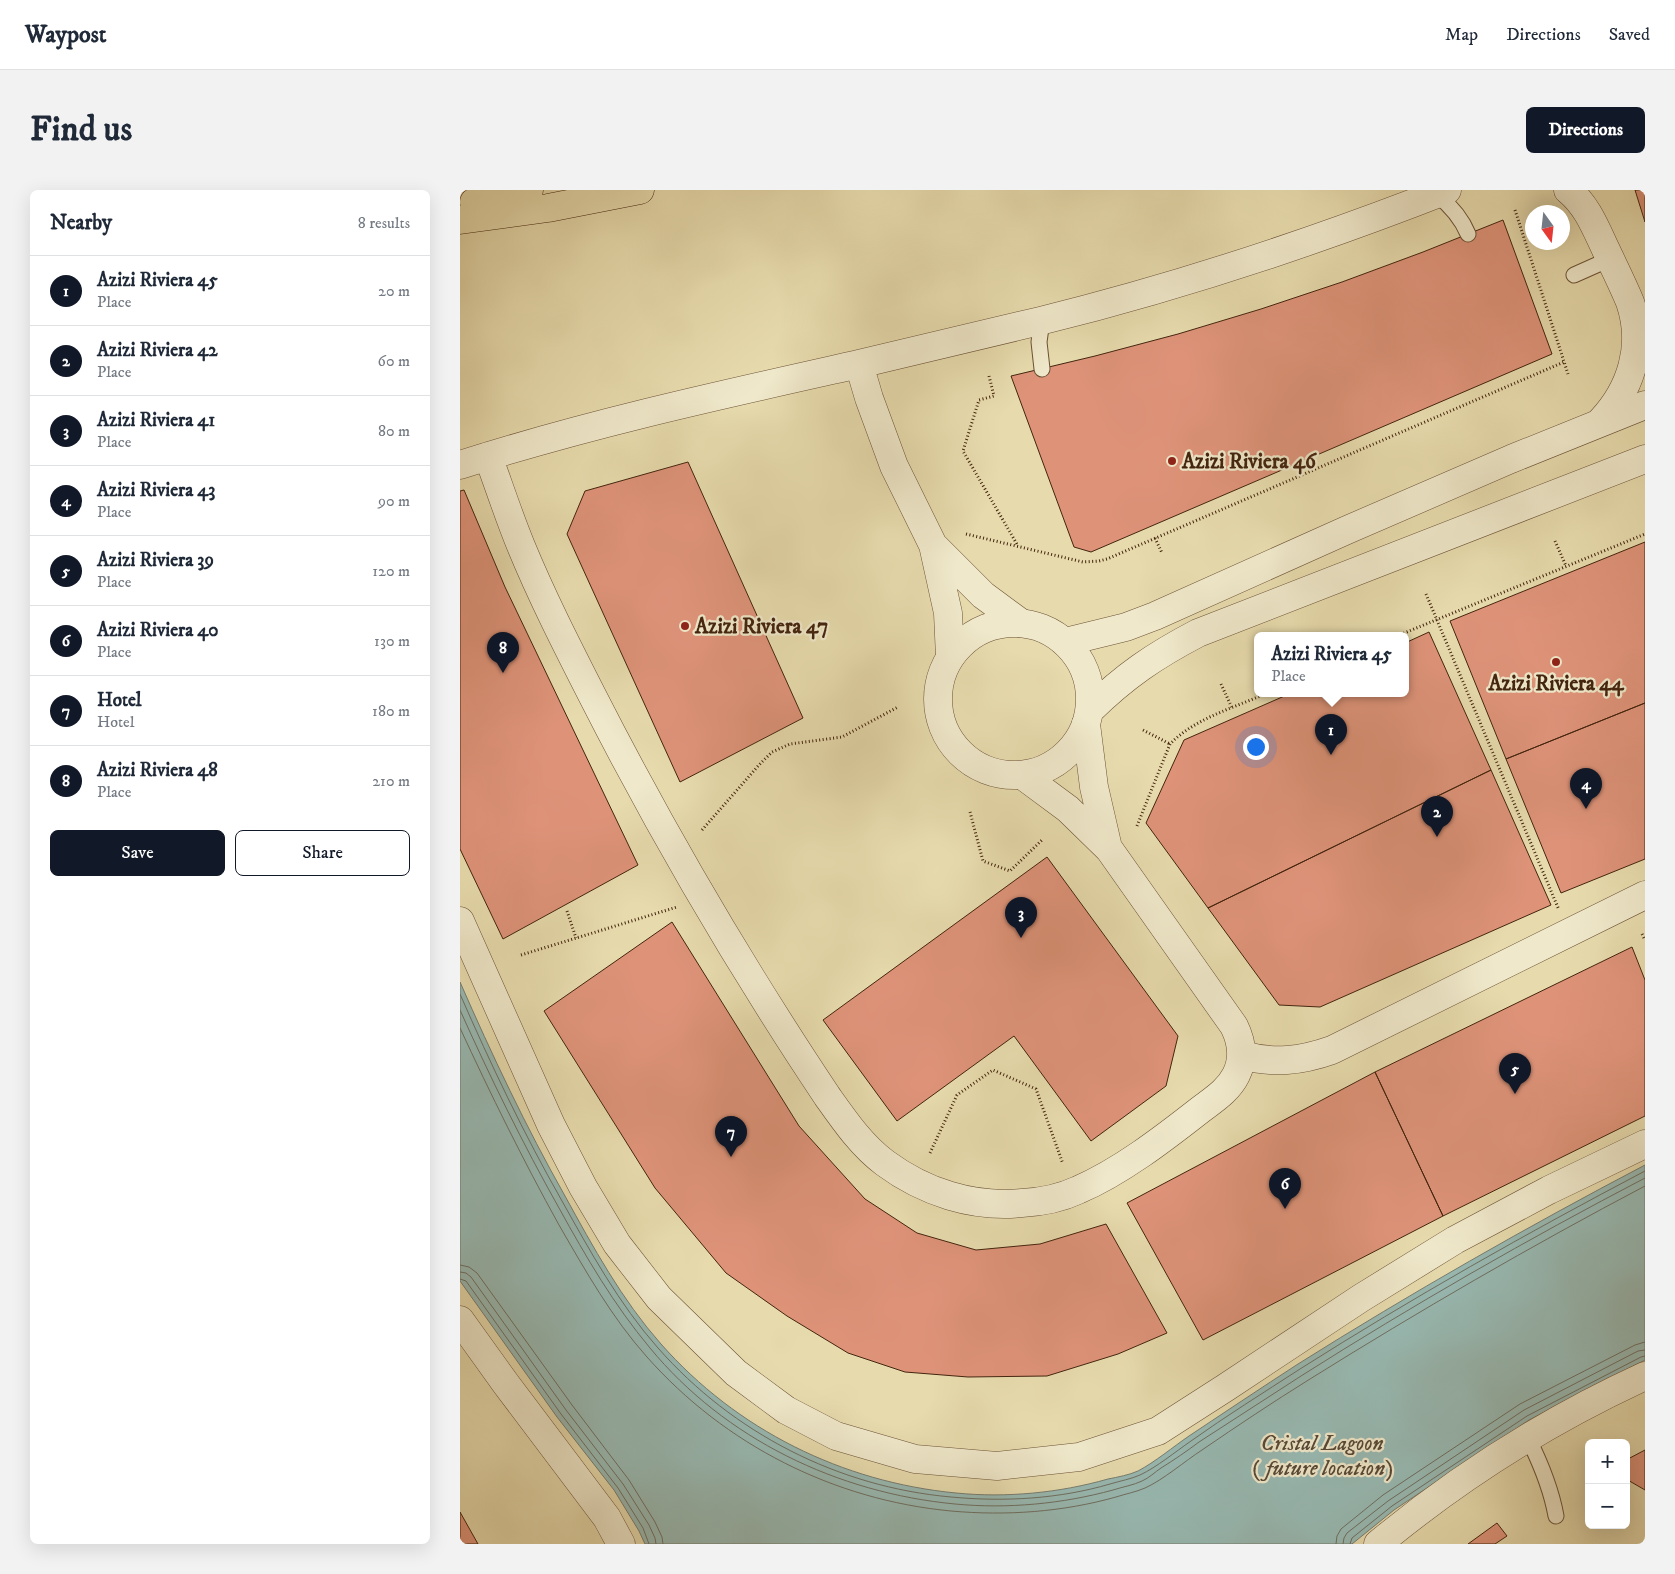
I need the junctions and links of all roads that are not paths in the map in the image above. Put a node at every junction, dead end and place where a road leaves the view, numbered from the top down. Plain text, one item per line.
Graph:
1 (529, 190) edge
2 (640, 190) edge
3 (1568, 190) edge
4 (1441, 192) edge
5 (460, 205) edge
6 (460, 220) edge
7 (1468, 234) dead end
8 (1610, 259) junction
9 (1574, 274) dead end
10 (1042, 320) junction
11 (859, 364) junction
12 (1042, 369) dead end
13 (1645, 404) edge
14 (1601, 422) junction
15 (488, 456) junction
16 (1645, 459) edge
17 (460, 465) edge
18 (933, 545) junction
19 (1021, 623) junction
20 (1065, 642) junction
21 (950, 657) junction
22 (1088, 717) junction
23 (1022, 775) junction
24 (1109, 849) junction
25 (1645, 895) edge
26 (460, 921) edge
27 (1242, 1055) junction
28 (1645, 1144) edge
29 (460, 1320) edge
30 (1645, 1376) edge
31 (1528, 1438) junction
32 (1556, 1516) dead end
33 (621, 1544) edge
34 (1378, 1544) edge

1 - 5 main road
2 - 6 main road
3 - 8 street
4 - 7 lane
4 - 10 street
8 - 9 lane
8 - 14 street
10 - 11 street
10 - 12 lane
11 - 15 street
11 - 18 street
13 - 14 street
14 - 20 street
15 - 17 street
15 - 27 street
16 - 22 street
18 - 19 street
18 - 21 street
19 - 20 street
19 - 21 street
20 - 22 street
21 - 23 street
22 - 23 street
22 - 24 street
23 - 24 street
24 - 27 street
25 - 27 street
26 - 28 street
29 - 33 street
30 - 31 street
31 - 32 lane
31 - 34 street

